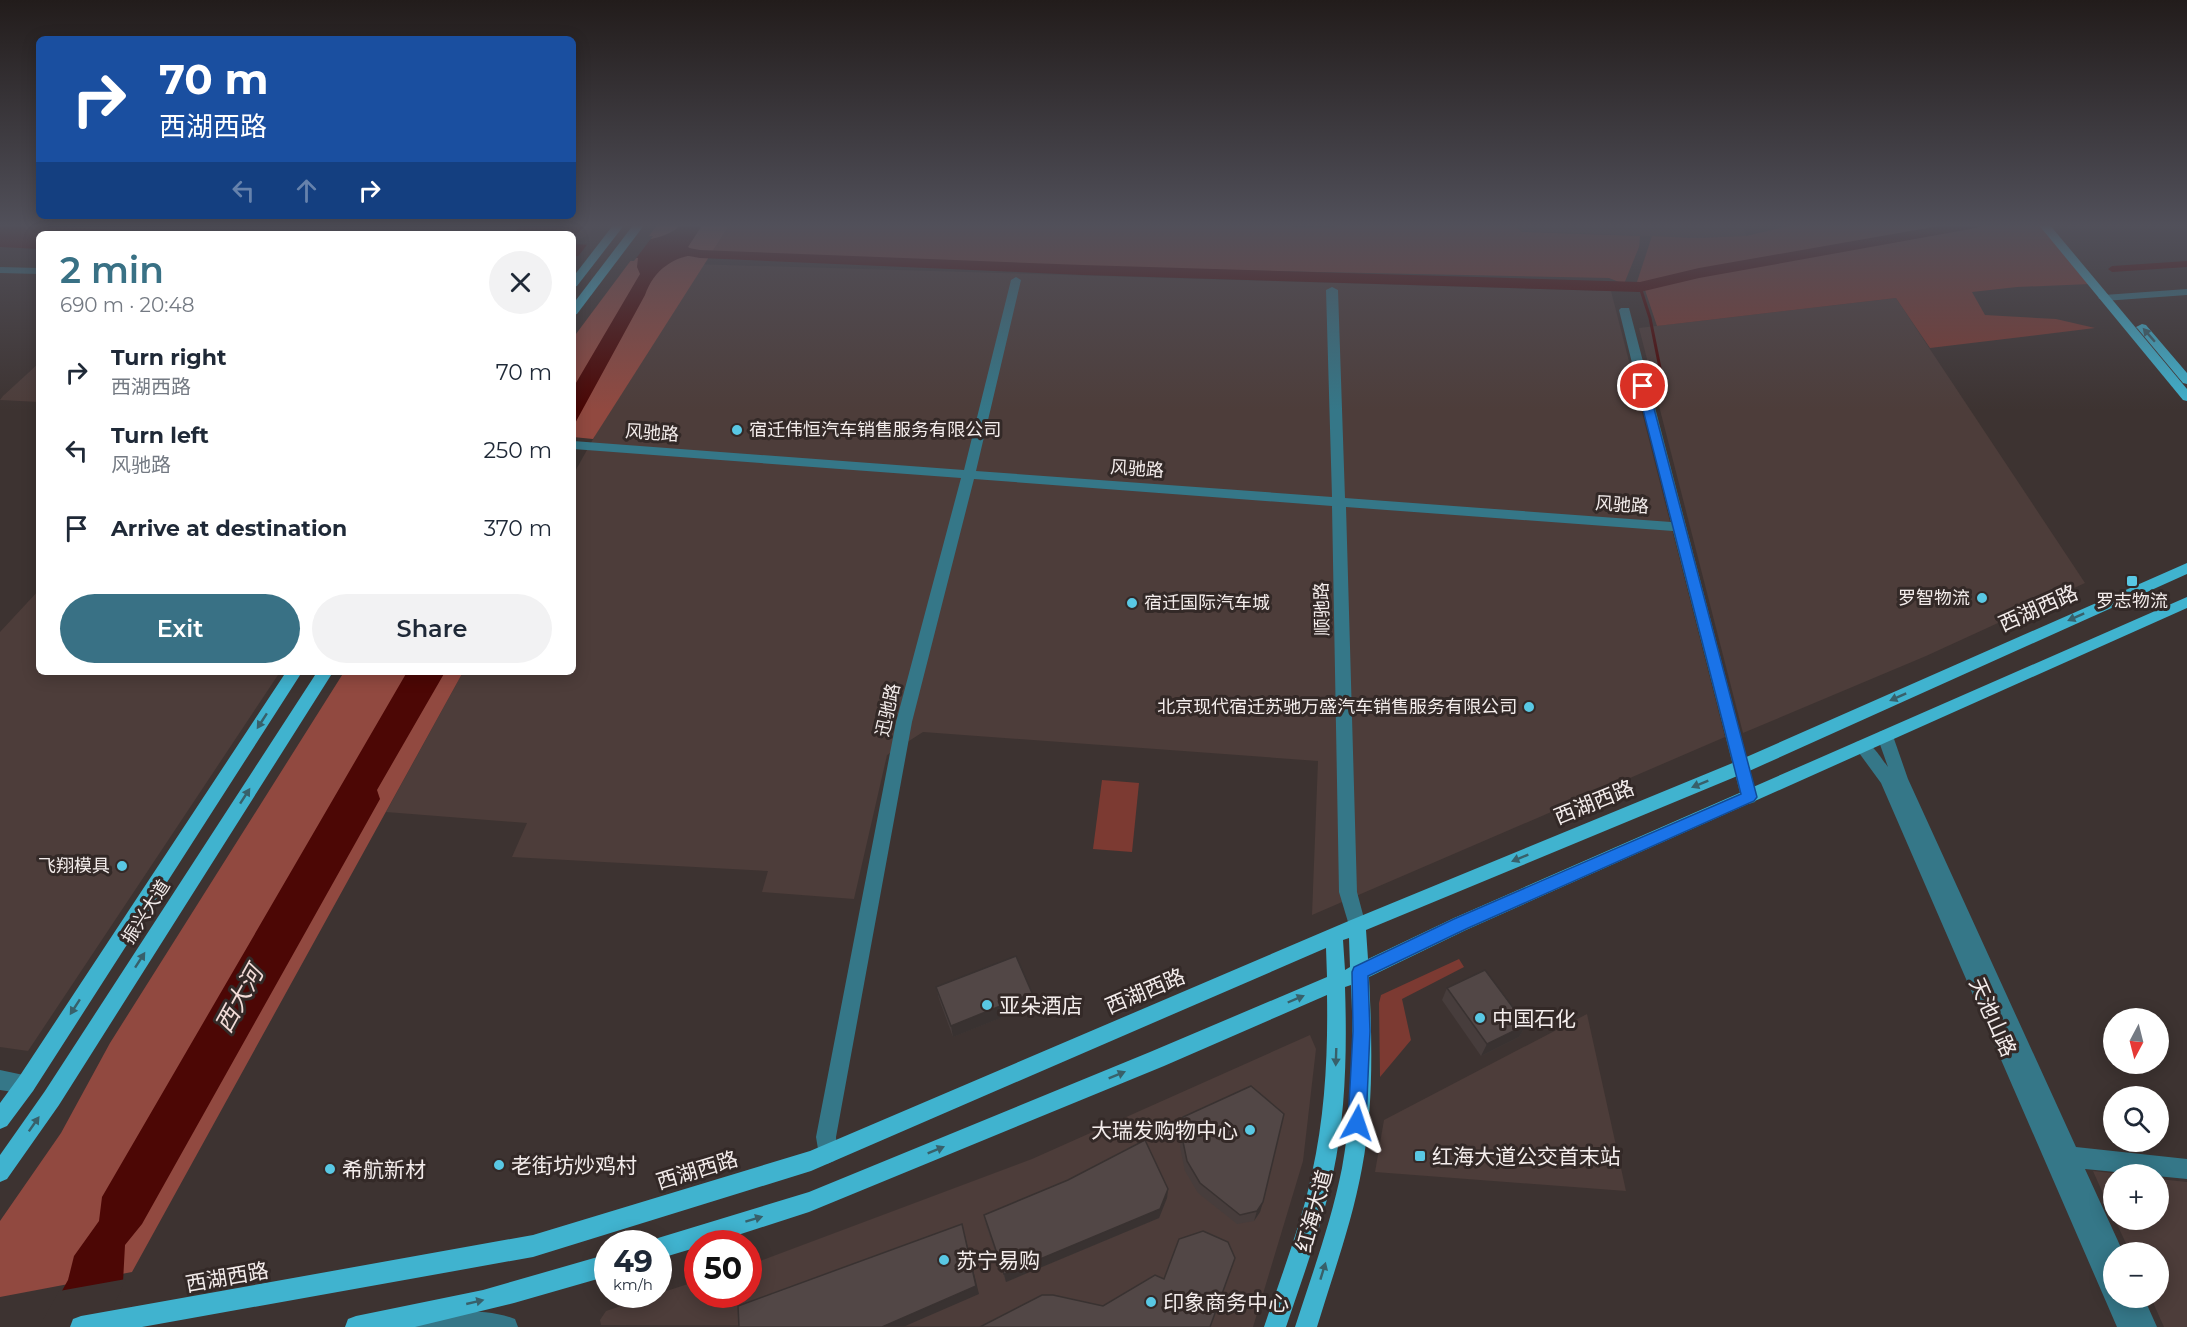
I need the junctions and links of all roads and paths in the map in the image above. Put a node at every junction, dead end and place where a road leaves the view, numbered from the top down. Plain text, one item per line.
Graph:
1 (593, 286) edge
2 (1015, 286) edge
3 (2099, 286) edge
4 (2101, 286) edge
5 (1332, 290) dead end
6 (2187, 292) edge
7 (2187, 298) edge
8 (2112, 300) junction
9 (576, 308) edge
10 (1625, 310) dead end
11 (2187, 380) edge
12 (2187, 397) edge
13 (576, 445) edge
14 (969, 474) junction
15 (1339, 502) junction
16 (1679, 527) junction
17 (2187, 568) edge
18 (2187, 602) edge
19 (292, 675) edge
20 (323, 675) edge
21 (1885, 736) junction
22 (1862, 746) junction
23 (1741, 767) junction
24 (1749, 797) junction
25 (1357, 926) junction
26 (1334, 936) junction
27 (1360, 972) junction
28 (1336, 982) junction
29 (0, 1080) edge
30 (26, 1084) junction
31 (0, 1119) edge
32 (827, 1154) junction
33 (2061, 1156) junction
34 (2187, 1169) edge
35 (0, 1172) edge
36 (2107, 1242) edge
37 (672, 1245) edge
38 (2103, 1265) edge
39 (594, 1269) edge
40 (2119, 1308) edge
41 (2137, 1308) edge
42 (382, 1323) junction
43 (81, 1327) edge
44 (356, 1327) edge
45 (507, 1327) edge
46 (1275, 1327) edge
47 (1306, 1327) edge
48 (2128, 1327) edge
49 (2146, 1327) edge

1 - 9 main road
2 - 14 street, 迅驰路
3 - 8 main road
4 - 8 main road
5 - 15 street, 顺驰路
6 - 8 street
7 - 8 street
11 -> 8 main road
8 - 12 main road
10 - 16 street, 风驰路
13 - 14 street, 风驰路
14 - 15 street, 风驰路
14 - 32 street, 迅驰路
15 - 16 street, 风驰路
15 - 25 street, 顺驰路
16 - 23 street, 风驰路
17 -> 23 main road, 西湖西路
18 - 21 main road
19 -> 30 main road, 振兴大道
35 -> 20 main road, 振兴大道
21 - 22 main road
21 - 33 street, 天池山路
22 - 24 main road
22 - 33 street, 天池山路
23 - 24 street, 风驰路
23 -> 25 main road, 西湖西路
24 - 27 main road
25 - 26 main road, 西湖西路
25 - 27 main road, 红海大道
26 - 28 main road, 红海大道
26 - 32 main road, 西湖西路
27 - 28 main road
47 -> 27 main road, 红海大道
37 -> 28 main road
28 -> 46 main road, 红海大道
29 - 30 street
30 - 31 main road, 振兴大道
32 - 43 main road, 西湖西路
33 - 34 street
33 - 36 street, 天池山路
33 - 38 street, 天池山路
42 -> 39 main road
40 - 48 street
41 - 49 street
42 - 44 main road
42 - 45 street

